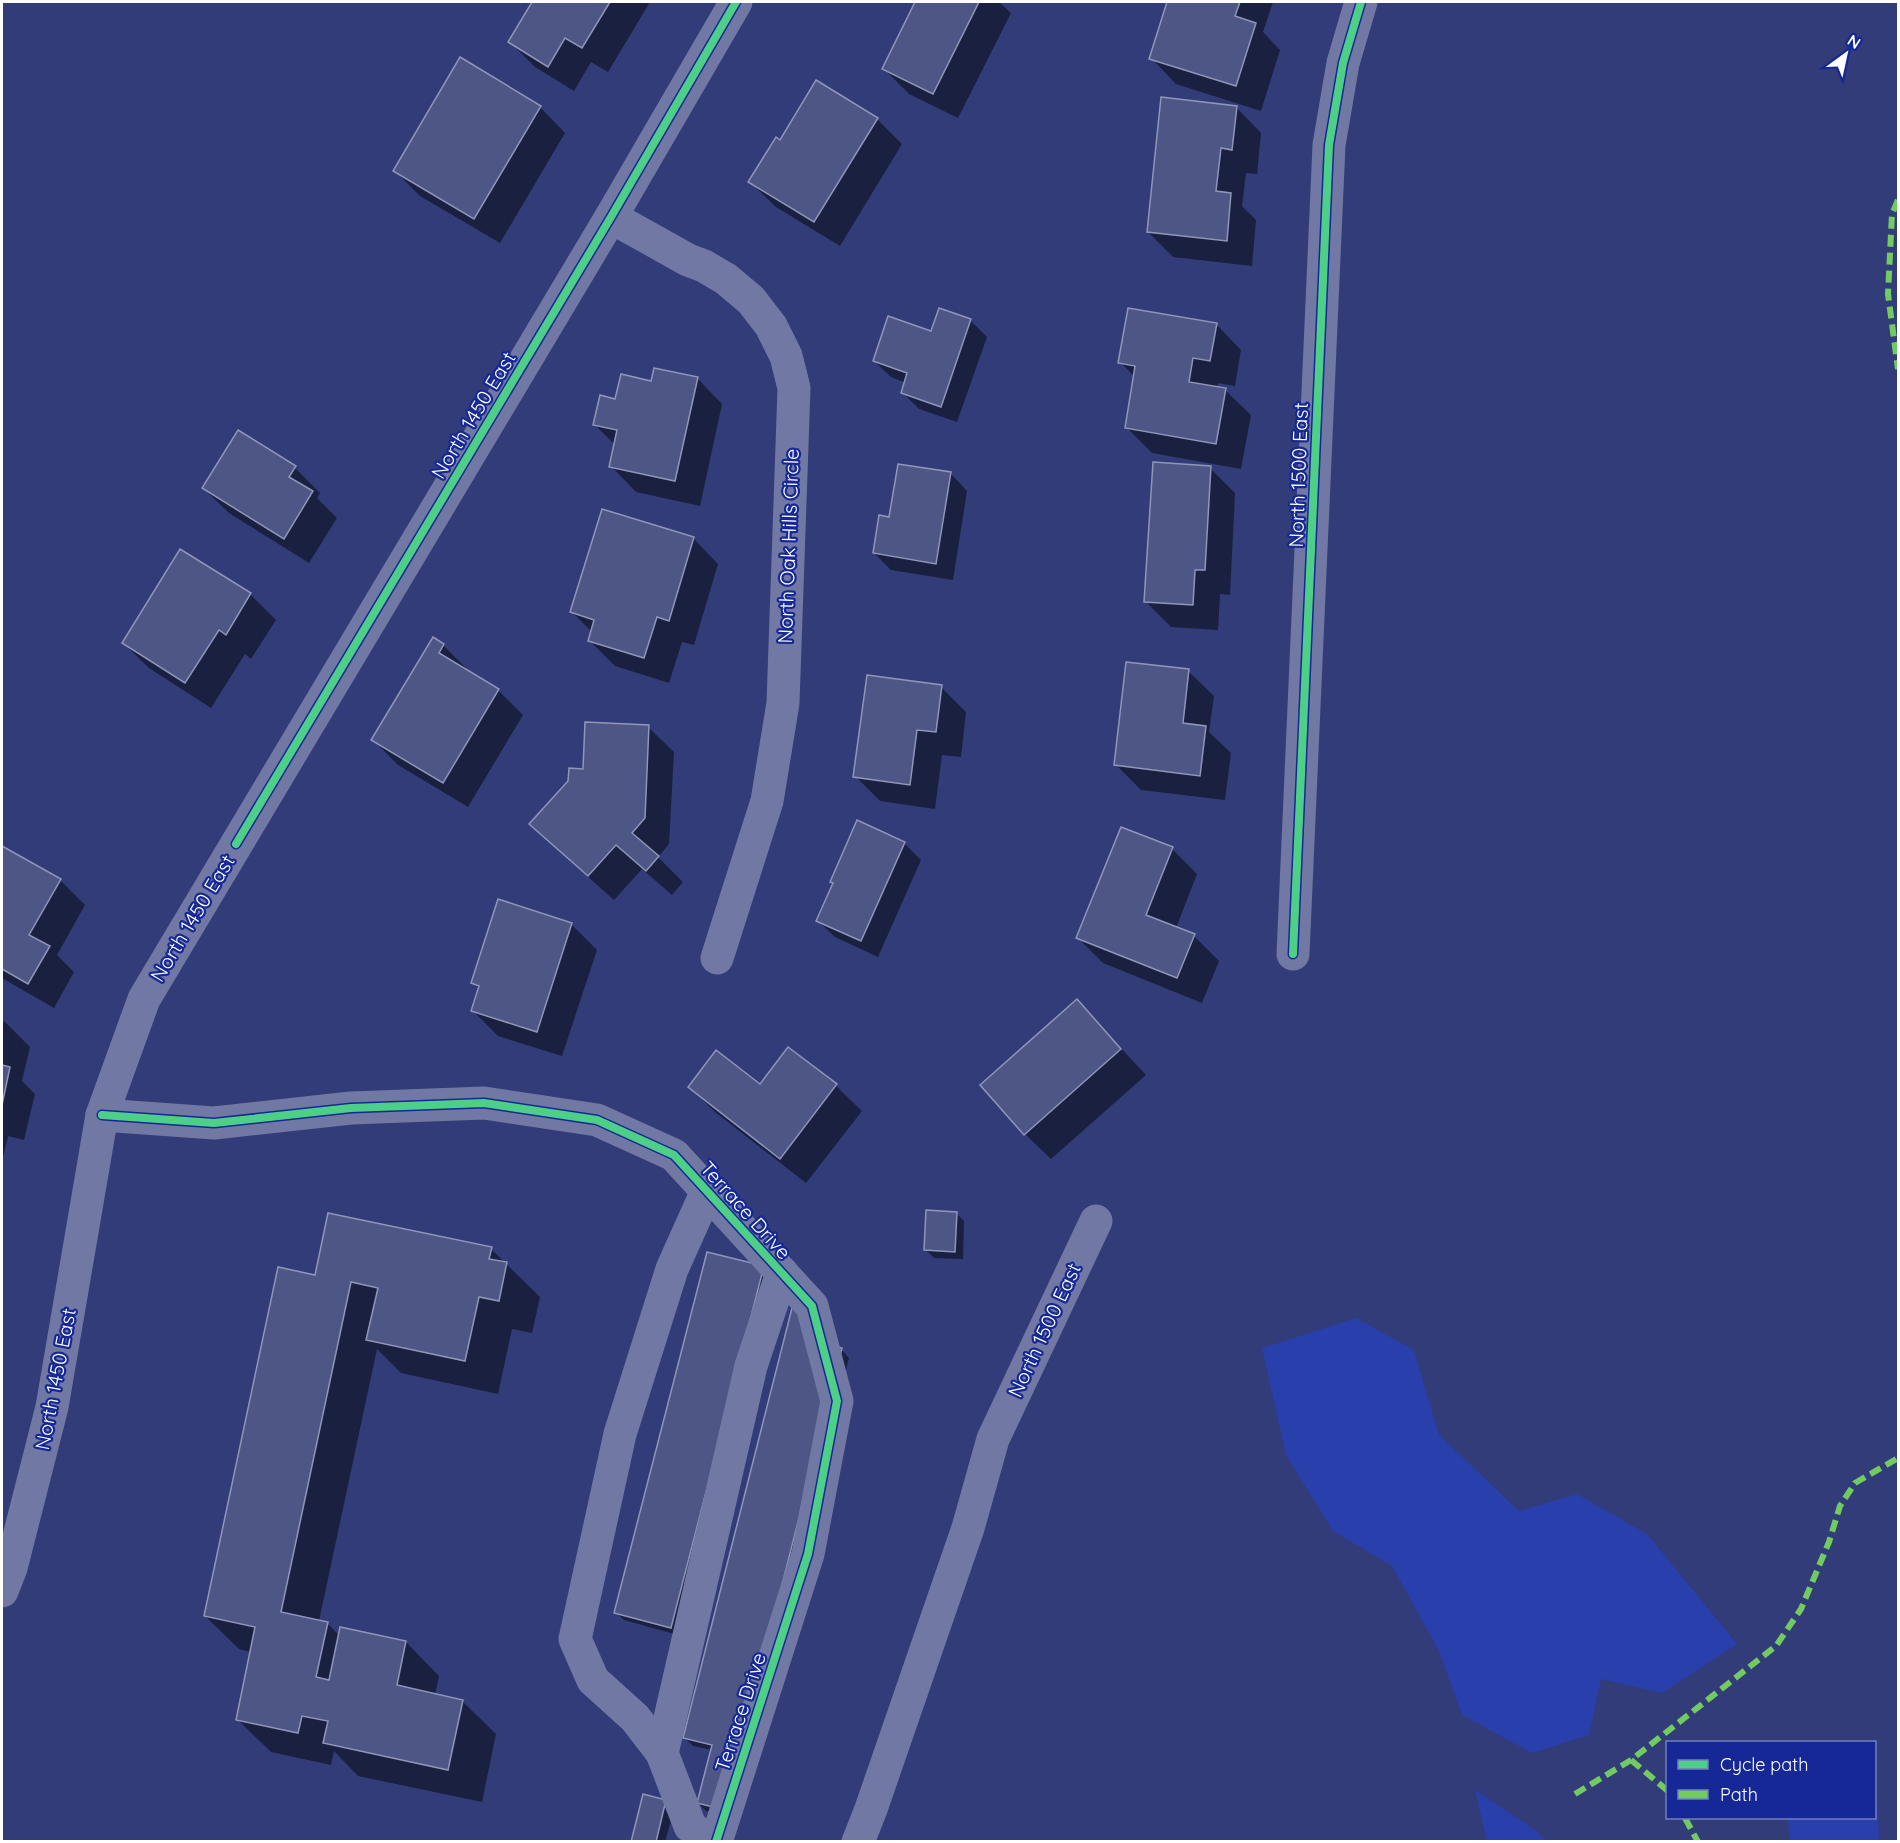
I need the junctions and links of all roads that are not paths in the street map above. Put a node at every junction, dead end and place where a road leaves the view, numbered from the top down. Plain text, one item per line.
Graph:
1 (736, 2) edge
2 (1361, 2) edge
3 (610, 217) junction
4 (1293, 954) dead end
5 (717, 958) dead end
6 (102, 1115) junction
7 (707, 1191) junction
8 (1096, 1221) dead end
9 (782, 1273) junction
10 (2, 1591) edge
11 (662, 1753) junction
12 (709, 1842) edge
13 (716, 1842) edge
14 (858, 1842) edge

1 - 3 street, North 1450 East
2 - 4 street, North 1500 East
3 - 5 street, North Oak Hills Circle
3 - 6 street, North 1450 East
6 - 7 street, Terrace Drive
6 - 10 street, North 1450 East
7 - 9 street, Terrace Drive
7 - 11 street
8 - 14 street, North 1500 East
9 - 11 street
9 - 13 street, Terrace Drive
11 - 12 street

